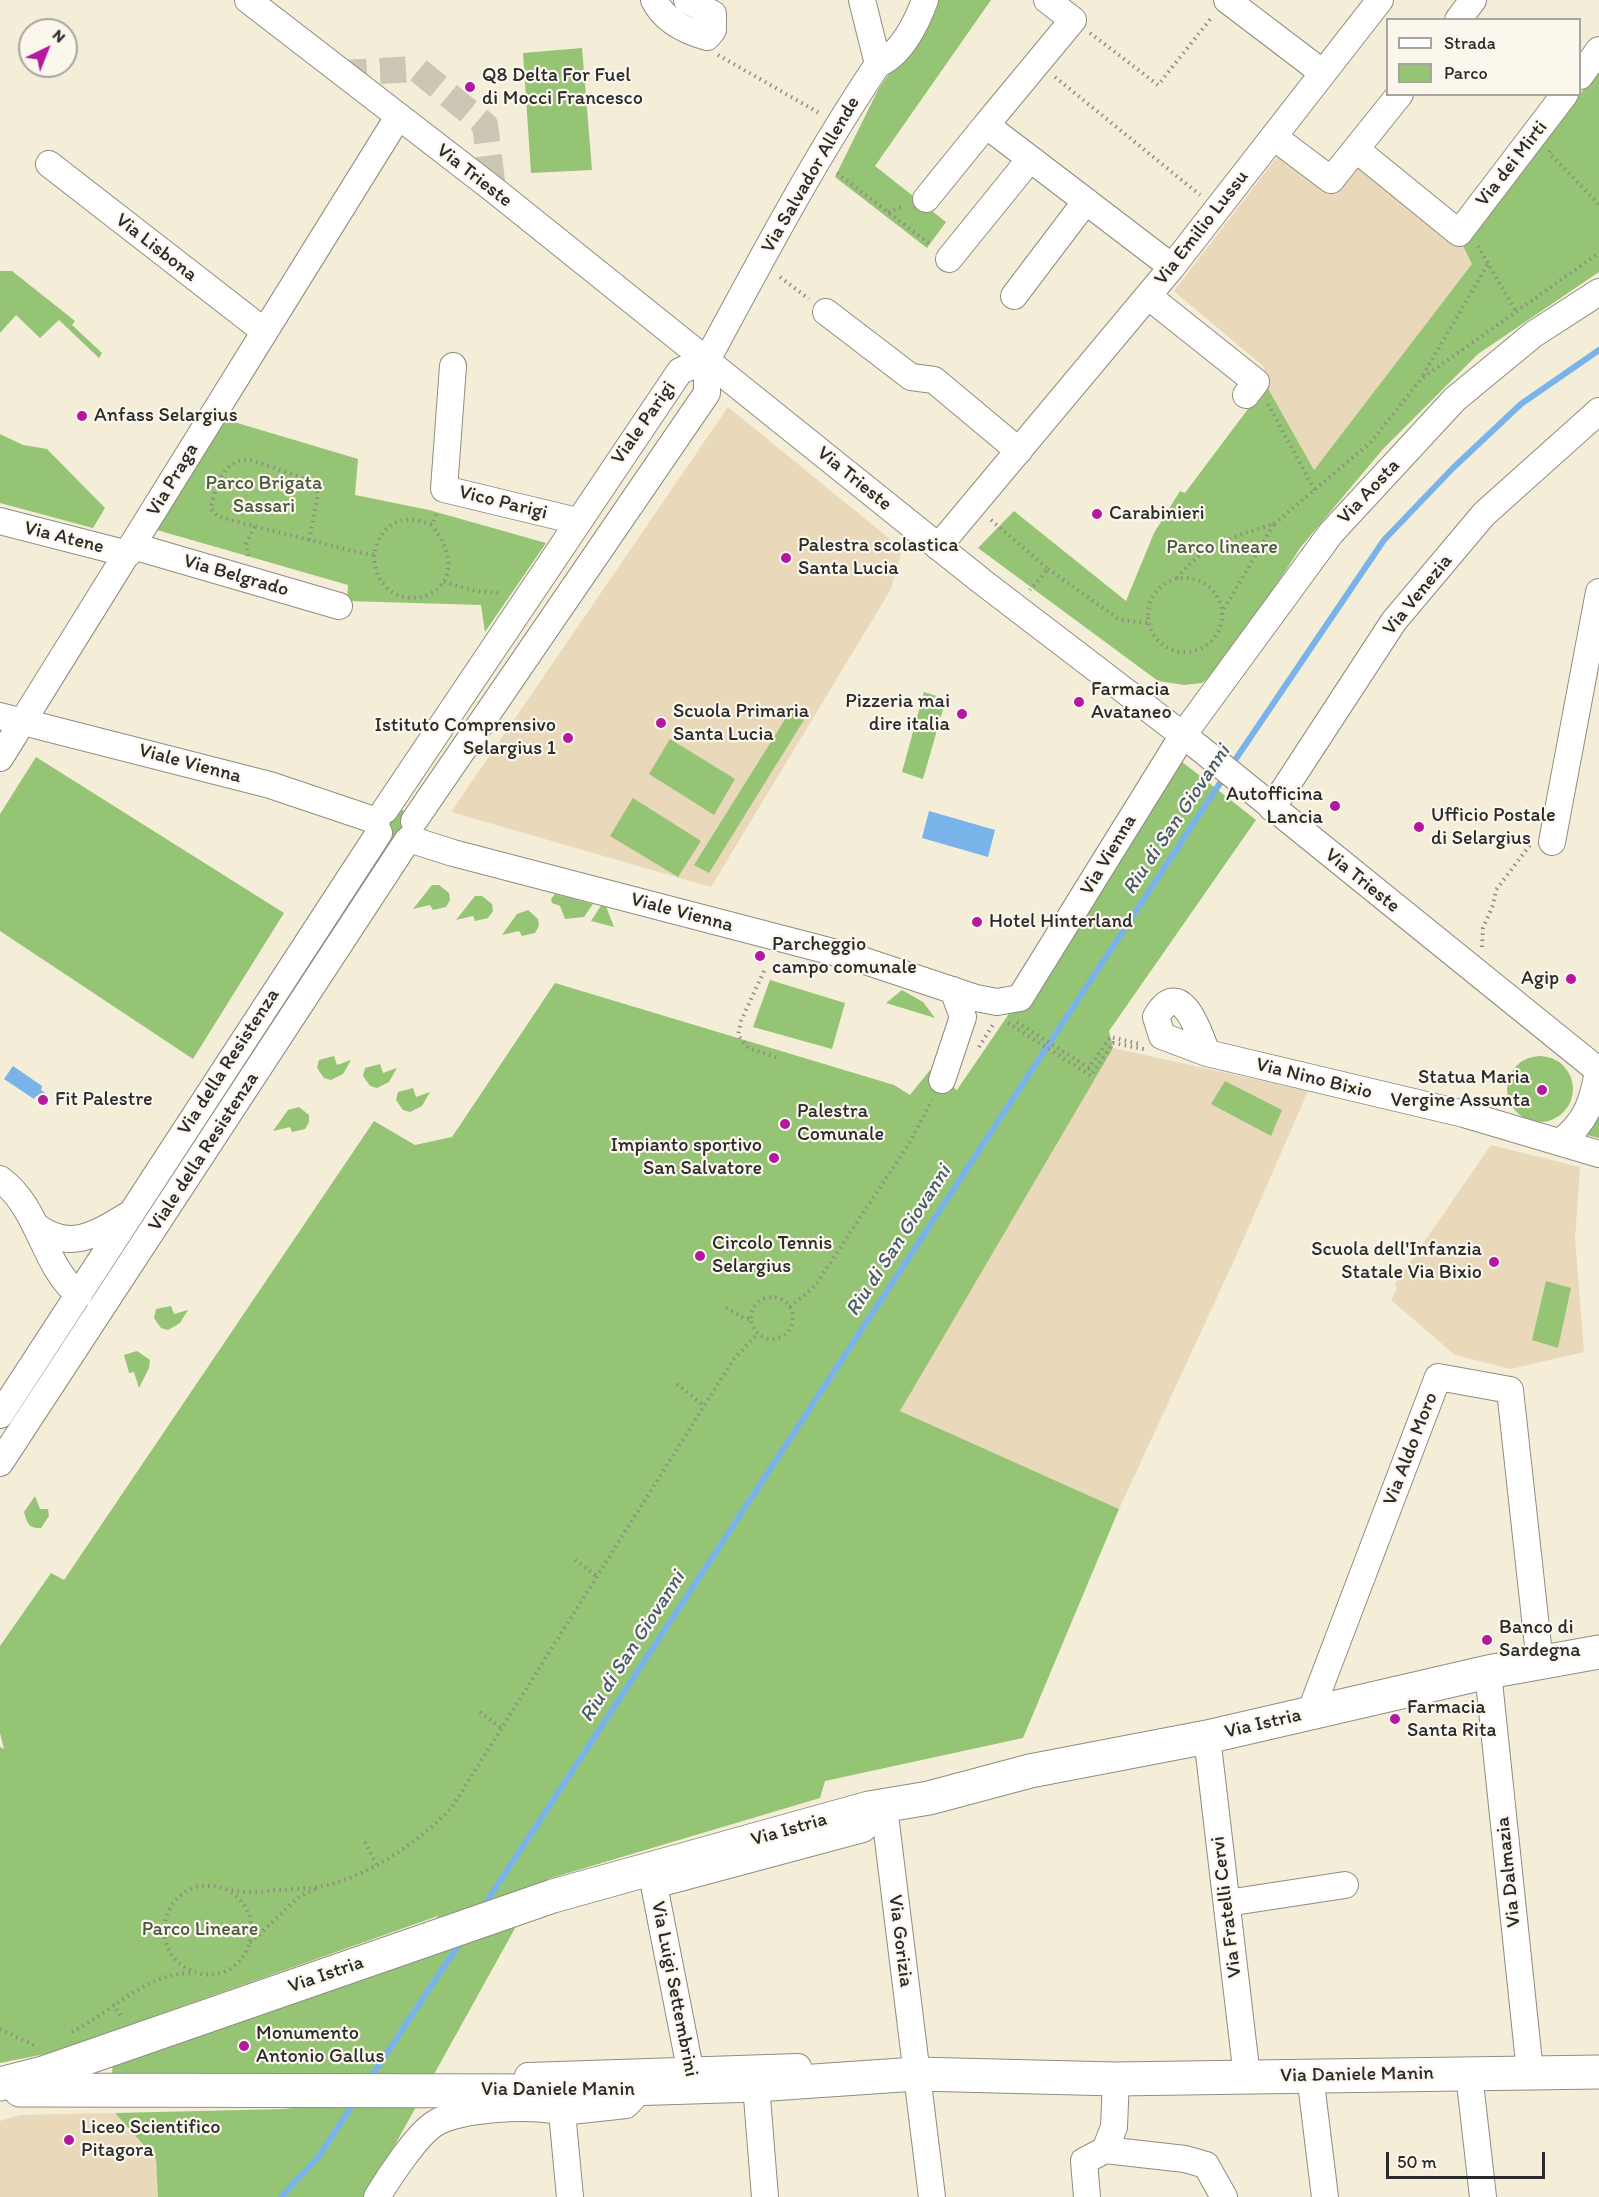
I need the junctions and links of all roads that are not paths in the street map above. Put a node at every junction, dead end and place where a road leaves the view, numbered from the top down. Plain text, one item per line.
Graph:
1 (248, 0) edge
2 (654, 0) edge
3 (687, 0) edge
4 (862, 0) edge
5 (923, 0) edge
6 (1047, 0) edge
7 (1380, 0) edge
8 (1473, 0) edge
9 (1223, 4) edge
10 (1460, 18) edge
11 (871, 40) junction
12 (1599, 50) edge
13 (878, 64) junction
14 (1323, 73) junction
15 (1581, 75) edge
16 (1398, 96) edge
17 (1564, 96) edge
18 (398, 117) junction
19 (986, 125) junction
20 (1274, 137) junction
21 (1357, 150) junction
22 (1030, 159) junction
23 (49, 164) dead end
24 (926, 199) dead end
25 (1086, 201) junction
26 (949, 259) road end
27 (1172, 267) junction
28 (1599, 292) edge
29 (1014, 296) dead end
30 (1148, 296) junction
31 (826, 312) road end
32 (264, 331) junction
33 (707, 360) junction
34 (453, 366) dead end
35 (1249, 391) road end
36 (1594, 420) edge
37 (1019, 451) junction
38 (0, 521) edge
39 (577, 521) junction
40 (938, 547) junction
41 (130, 550) junction
42 (1599, 592) edge
43 (339, 606) dead end
44 (1592, 683) edge
45 (12, 718) edge
46 (1190, 740) junction
47 (0, 758) edge
48 (1266, 803) junction
49 (380, 821) junction
50 (410, 834) junction
51 (1554, 836) road end
52 (965, 994) junction
53 (1207, 1053) dead end
54 (1599, 1071) edge
55 (942, 1080) road end
56 (1560, 1142) junction
57 (1599, 1154) edge
58 (3, 1188) edge
59 (131, 1213) junction
60 (36, 1226) junction
61 (80, 1294) junction
62 (0, 1415) edge
63 (0, 1463) edge
64 (1599, 1652) edge
65 (1540, 1664) junction
66 (1488, 1672) junction
67 (1310, 1713) junction
68 (1207, 1737) junction
69 (884, 1807) junction
70 (1345, 1885) dead end
71 (1227, 1903) junction
72 (1530, 2072) junction
73 (1599, 2072) edge
74 (916, 2074) junction
75 (1469, 2074) junction
76 (1310, 2075) junction
77 (1247, 2077) junction
78 (692, 2079) junction
79 (1116, 2079) junction
80 (425, 2084) junction
81 (756, 2085) junction
82 (17, 2087) edge
83 (641, 2089) junction
84 (562, 2112) junction
85 (1105, 2150) junction
86 (377, 2197) edge
87 (570, 2197) edge
88 (765, 2197) edge
89 (932, 2197) edge
90 (1087, 2197) edge
91 (1224, 2197) edge
92 (1325, 2197) edge
93 (1483, 2197) edge

1 - 18 street, Via Trieste
2 - 3 street
4 - 11 street
5 - 11 street, Via Salvador Allende
5 - 13 street, Via Salvador Allende
6 - 19 street
7 - 14 street, Via Emilio Lussu
8 - 10 street
9 - 14 street
11 - 13 street
12 - 15 street
13 - 33 street, Via Salvador Allende
14 - 20 street, Via Emilio Lussu
16 - 21 street
17 - 21 street, Via dei Mirti
18 - 32 street, Via Praga
18 - 33 street, Via Trieste
19 - 22 street
19 - 24 street
20 - 21 street
20 - 27 street, Via Emilio Lussu
22 - 25 street
22 - 26 street
23 - 32 street, Via Lisbona
25 - 27 street
25 - 29 street
27 - 30 street, Via Emilio Lussu
28 - 46 street, Via Aosta
30 - 35 street
30 - 37 street, Via Emilio Lussu
31 - 37 street
32 - 41 street, Via Praga
33 - 39 street, Viale Parigi
33 - 40 street, Via Trieste
33 - 50 street, Viale Parigi
34 - 39 street, Vico Parigi
36 - 48 street, Via Venezia
37 - 40 street, Via Emilio Lussu
38 - 41 street, Via Atene
39 - 49 street, Viale Parigi
40 - 46 street, Via Trieste
41 - 43 street, Via Belgrado
41 - 45 street, Via Praga
42 - 44 street
44 - 51 street
45 - 47 street, Via Praga
45 - 49 street, Viale Vienna
46 - 48 street, Via Trieste
46 - 52 street, Via Vienna
48 - 54 street, Via Trieste
49 - 50 street
49 - 59 street, Via della Resistenza
50 - 52 street, Viale Vienna
50 - 63 street, Viale della Resistenza
52 - 55 street
53 - 56 street, Via Nino Bixio
54 - 56 street
56 - 57 street, Via Nino Bixio
58 - 60 street
59 - 60 street
59 - 61 street, Via della Resistenza
60 - 61 street
61 - 62 street
64 - 65 main road, Via Istria
65 - 66 main road, Via Istria
65 - 67 street, Via Aldo Moro
66 - 67 main road, Via Istria
66 - 72 street, Via Dalmazia
67 - 68 main road, Via Istria
68 - 69 main road, Via Istria
68 - 71 street, Via Fratelli Cervi
69 - 74 street, Via Gorizia
69 - 78 street, Via Luigi Settembrini
69 - 82 main road, Via Istria
70 - 71 street
71 - 77 street, Via Fratelli Cervi
72 - 73 main road, Via Daniele Manin
72 - 75 main road, Via Daniele Manin
74 - 78 street
74 - 79 main road, Via Daniele Manin
74 - 81 main road, Via Daniele Manin
74 - 89 street, Via Gorizia
75 - 76 main road, Via Daniele Manin
75 - 93 street
76 - 77 main road, Via Daniele Manin
76 - 92 street
77 - 79 main road, Via Daniele Manin
78 - 80 street
78 - 81 main road, Via Daniele Manin
78 - 83 main road, Via Daniele Manin
79 - 85 street
80 - 82 main road, Via Daniele Manin
80 - 83 main road, Via Daniele Manin
81 - 88 street
83 - 84 street
84 - 86 street
84 - 87 street
85 - 90 street
85 - 91 street

